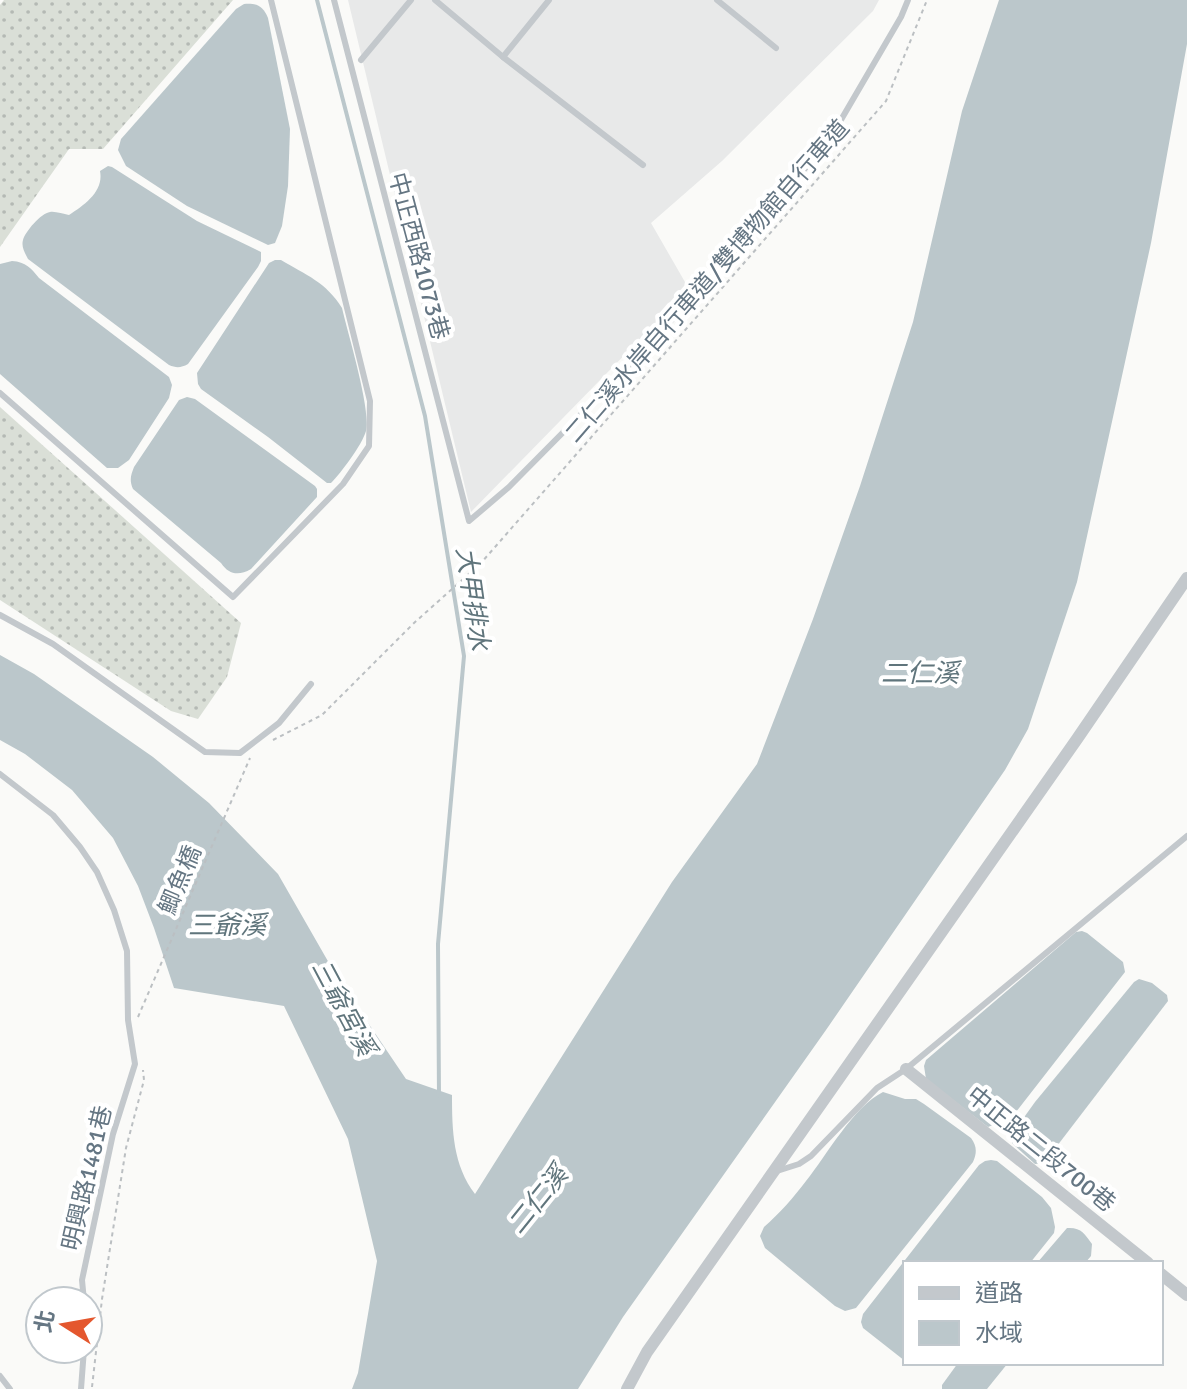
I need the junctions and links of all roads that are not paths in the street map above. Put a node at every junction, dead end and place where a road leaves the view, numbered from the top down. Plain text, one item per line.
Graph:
1 (271, 0) edge
2 (334, 0) edge
3 (411, 0) edge
4 (435, 0) edge
5 (549, 0) edge
6 (717, 0) edge
7 (908, 0) edge
8 (776, 48) dead end
9 (503, 57) junction
10 (361, 60) dead end
11 (643, 165) dead end
12 (0, 393) edge
13 (1187, 578) edge
14 (0, 615) edge
15 (311, 684) dead end
16 (0, 774) edge
17 (1187, 836) edge
18 (906, 1069) junction
19 (774, 1172) junction
20 (1146, 1261) edge
21 (1163, 1276) edge
22 (82, 1285) edge
23 (1187, 1295) edge
24 (83, 1365) edge
25 (0, 1376) edge
26 (10, 1389) edge
27 (81, 1389) edge
28 (627, 1389) edge

1 - 12 lane
2 - 7 lane, 中正西路1073巷
3 - 10 lane
4 - 9 lane
5 - 9 lane
6 - 8 lane
9 - 11 lane
13 - 19 street
14 - 15 lane
16 - 22 lane, 明興路1481巷
17 - 18 lane
18 - 19 lane
18 - 20 street, 中正路二段700巷
19 - 28 street
21 - 23 street
24 - 27 lane
25 - 26 lane

